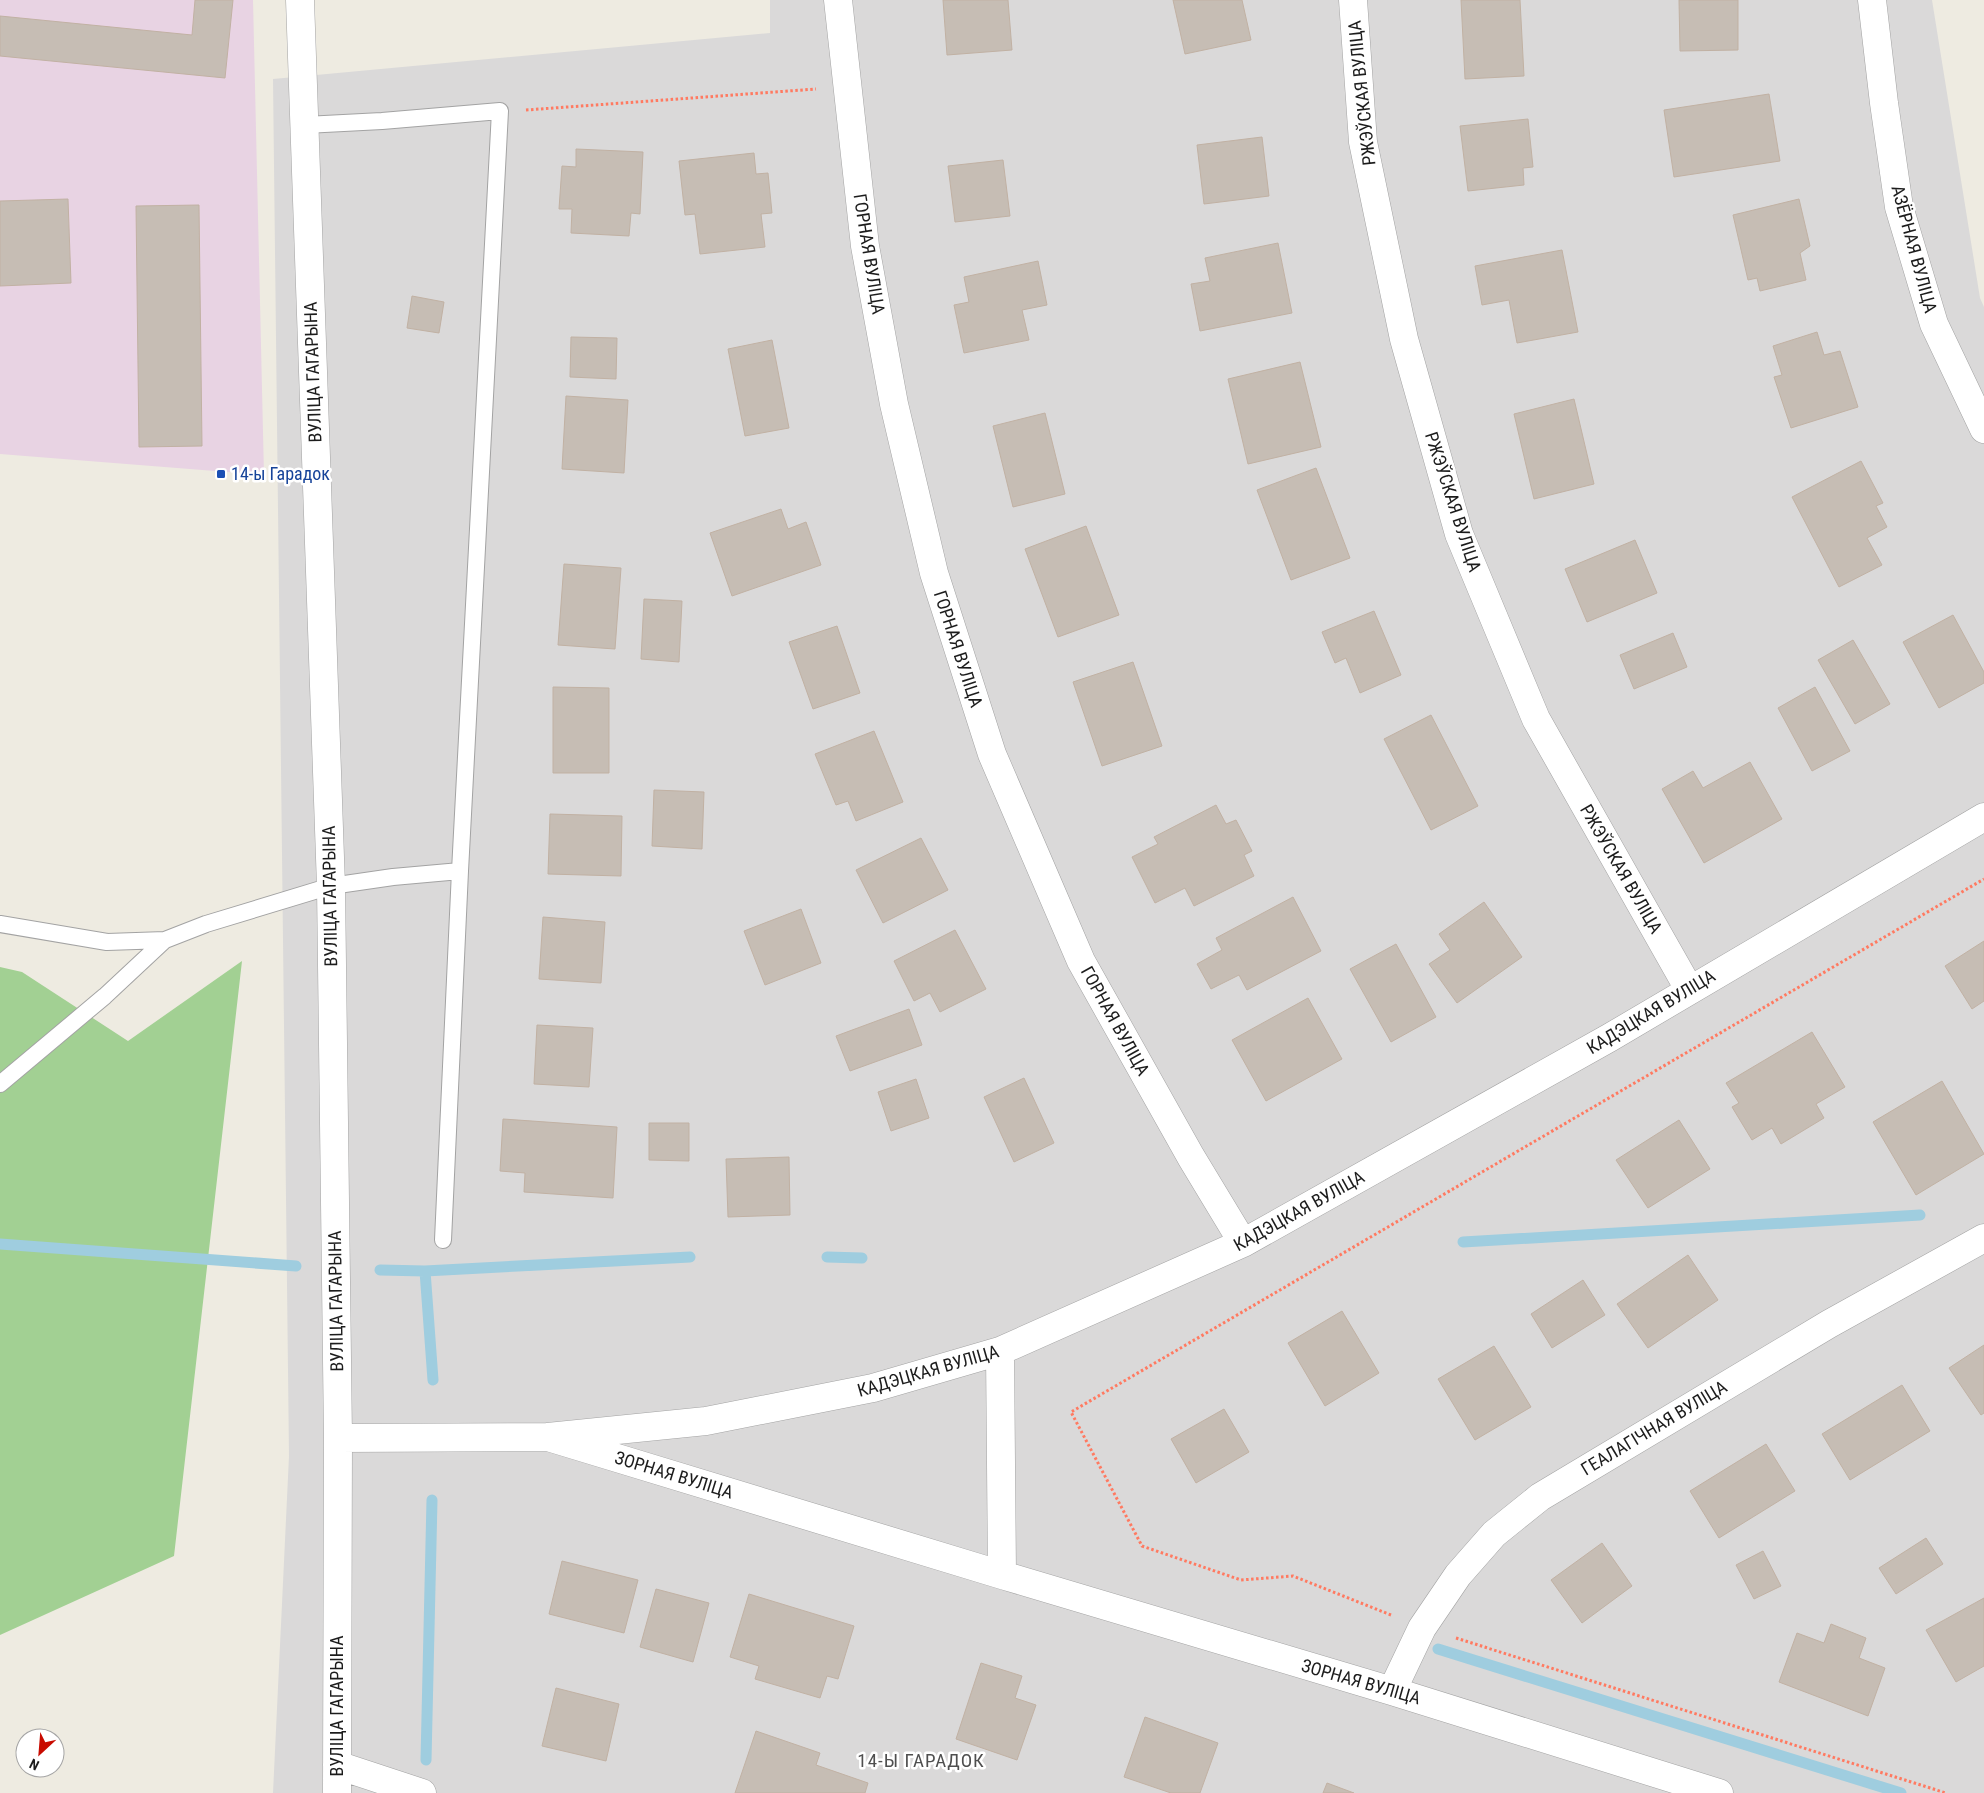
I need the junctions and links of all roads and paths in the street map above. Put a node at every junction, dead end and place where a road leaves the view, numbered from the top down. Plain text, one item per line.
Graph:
1 (300, 0) edge
2 (838, 0) edge
3 (1353, 0) edge
4 (1872, 0) edge
5 (846, 86) junction
6 (500, 112) junction
7 (305, 124) junction
8 (1984, 429) edge
9 (1984, 817) edge
10 (460, 871) junction
11 (1984, 879) edge
12 (331, 886) junction
13 (0, 924) edge
14 (165, 940) junction
15 (1689, 990) junction
16 (0, 1084) edge
17 (1984, 1238) edge
18 (443, 1240) dead end
19 (1243, 1244) junction
20 (1000, 1351) junction
21 (548, 1436) junction
22 (338, 1438) junction
23 (1002, 1575) junction
24 (1422, 1628) junction
25 (1392, 1691) junction
26 (337, 1765) junction
27 (337, 1793) edge
28 (422, 1793) edge
29 (1719, 1793) edge
30 (1946, 1793) edge

1 - 7 street, ВУЛІЦА ГАГАРЫНА
2 - 5 street, ГОРНАЯ ВУЛІЦА
3 - 15 street, РЖЭЎСКАЯ ВУЛІЦА
4 - 8 street, АЗЁРНАЯ ВУЛІЦА
5 - 6 path
5 - 19 street, ГОРНАЯ ВУЛІЦА
6 - 7 lane
6 - 10 lane
7 - 12 street, ВУЛІЦА ГАГАРЫНА
9 - 15 street, КАДЭЦКАЯ ВУЛІЦА
10 - 12 lane
10 - 18 lane
11 - 24 path
12 - 14 lane
12 - 22 street, ВУЛІЦА ГАГАРЫНА
13 - 14 lane
14 - 16 lane
15 - 19 street, КАДЭЦКАЯ ВУЛІЦА
17 - 24 street, ГЕАЛАГІЧНАЯ ВУЛІЦА
19 - 20 street, КАДЭЦКАЯ ВУЛІЦА
20 - 21 street, КАДЭЦКАЯ ВУЛІЦА
20 - 23 street
21 - 22 street, ЗОРНАЯ ВУЛІЦА
21 - 23 street, ЗОРНАЯ ВУЛІЦА
22 - 26 street, ВУЛІЦА ГАГАРЫНА
23 - 25 street, ЗОРНАЯ ВУЛІЦА
24 - 25 street, ГЕАЛАГІЧНАЯ ВУЛІЦА
24 - 30 path
25 - 29 street, ЗОРНАЯ ВУЛІЦА
26 - 27 street, ВУЛІЦА ГАГАРЫНА
26 - 28 street

